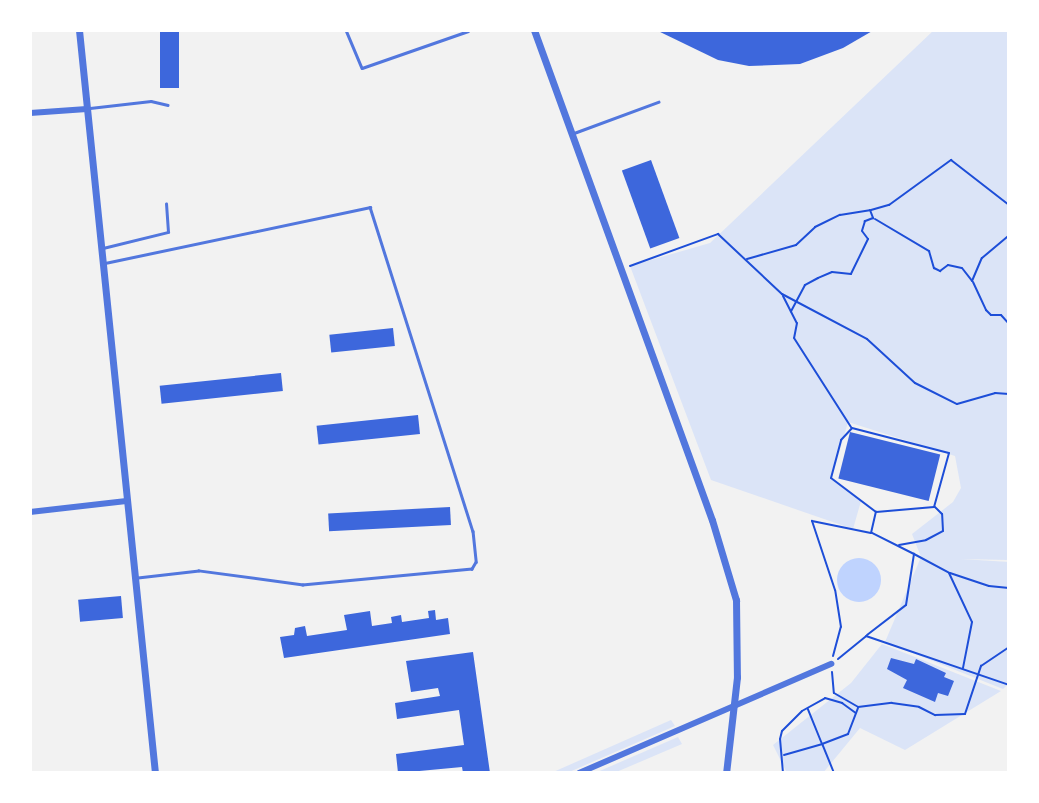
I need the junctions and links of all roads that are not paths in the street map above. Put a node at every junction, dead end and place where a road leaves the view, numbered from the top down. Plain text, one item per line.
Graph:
1 (79, 30) edge
2 (346, 30) edge
3 (534, 30) edge
4 (468, 31) edge
5 (658, 102) dead end
6 (169, 106) dead end
7 (87, 109) junction
8 (30, 113) edge
9 (571, 135) junction
10 (166, 204) dead end
11 (100, 249) junction
12 (102, 264) junction
13 (126, 500) junction
14 (30, 512) edge
15 (134, 579) junction
16 (831, 664) road end
17 (155, 773) edge
18 (579, 773) edge
19 (726, 773) edge

1 - 7 street
2 - 4 lane
3 - 9 street
5 - 9 lane
6 - 7 lane
7 - 8 street
7 - 11 street
9 - 19 street
10 - 11 lane
11 - 12 street
12 - 13 street
12 - 15 lane
13 - 14 street
13 - 15 street
15 - 17 street
16 - 18 street

